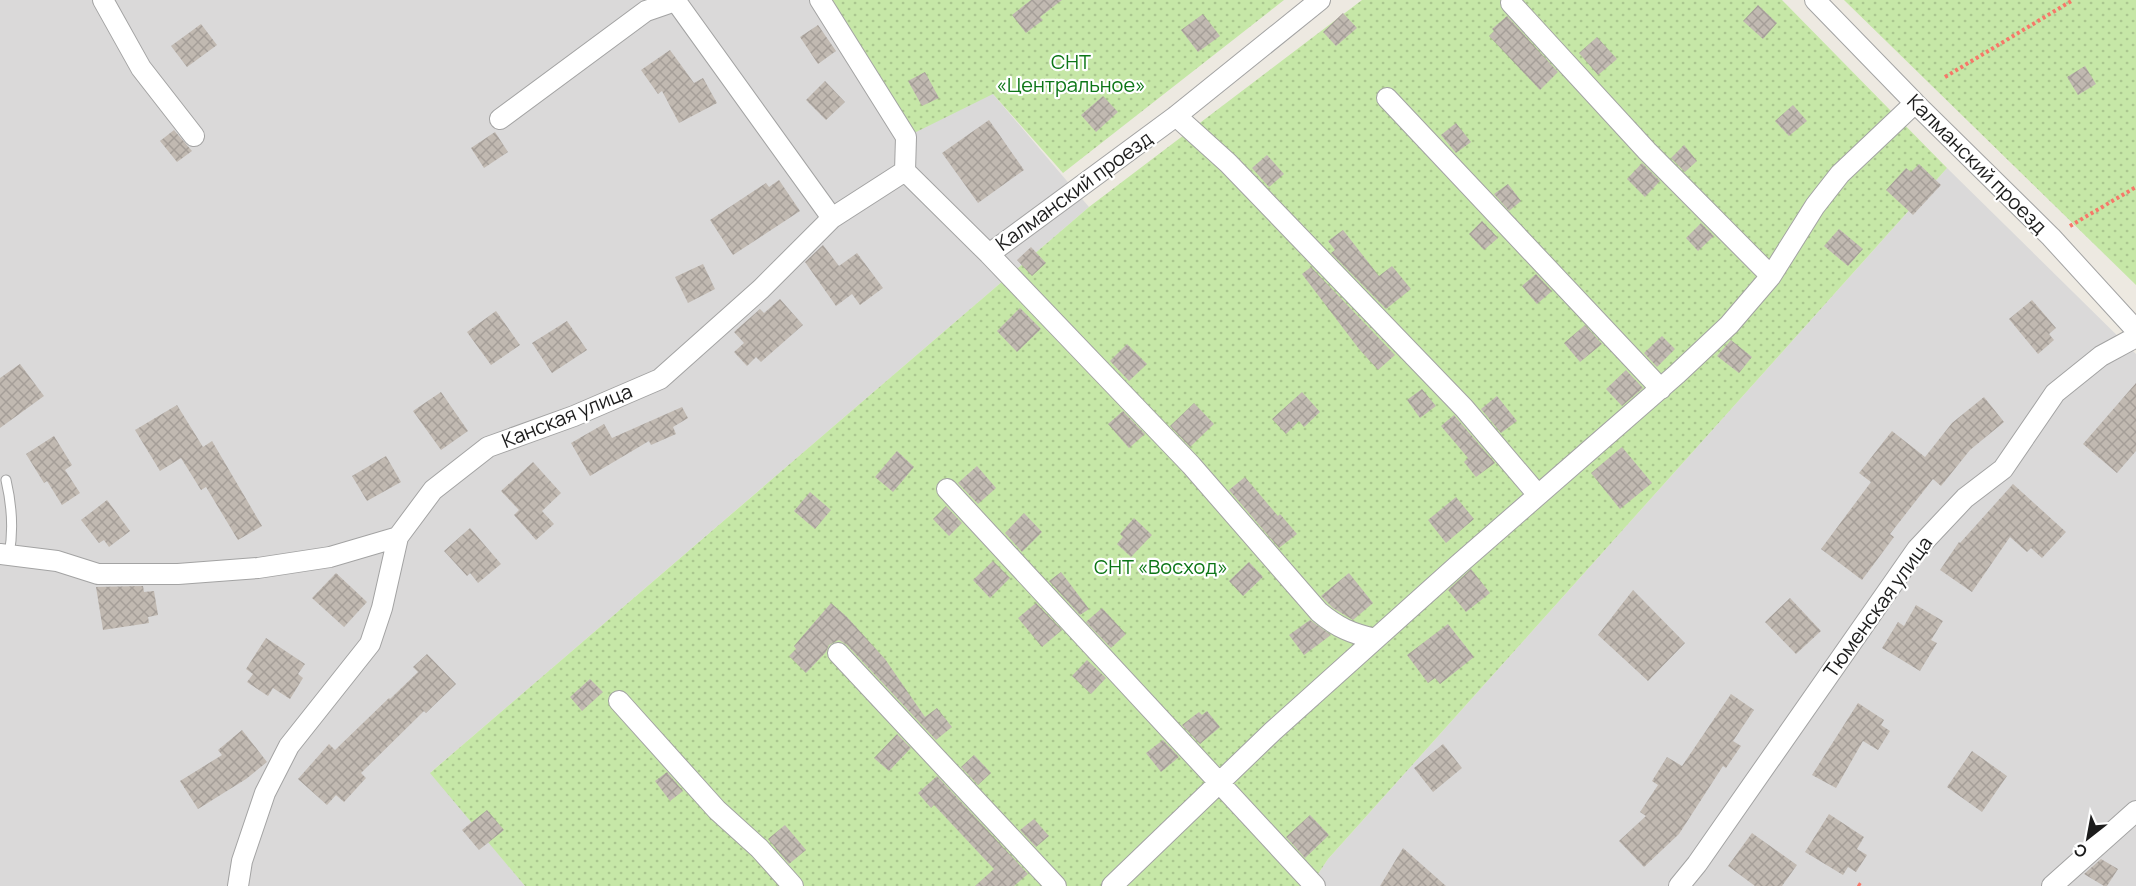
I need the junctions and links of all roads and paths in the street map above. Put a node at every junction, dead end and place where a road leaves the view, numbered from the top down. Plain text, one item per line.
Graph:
1 (103, 0) edge
2 (675, 0) edge
3 (820, 0) edge
4 (1320, 0) edge
5 (1815, 0) edge
6 (2073, 0) edge
7 (1511, 3) dead end
8 (1945, 77) dead end
9 (1387, 98) dead end
10 (1915, 103) junction
11 (1176, 116) junction
12 (500, 119) dead end
13 (194, 136) dead end
14 (905, 171) junction
15 (2136, 187) edge
16 (832, 218) junction
17 (2051, 237) junction
18 (989, 254) junction
19 (1771, 276) junction
20 (2136, 330) edge
21 (2136, 337) edge
22 (1661, 388) junction
23 (6, 480) dead end
24 (947, 489) dead end
25 (1538, 495) junction
26 (398, 537) junction
27 (5, 555) edge
28 (1375, 639) junction
29 (838, 653) dead end
30 (619, 701) dead end
31 (1219, 784) junction
32 (2136, 811) edge
33 (238, 886) edge
34 (793, 886) edge
35 (1056, 886) edge
36 (1112, 886) edge
37 (1315, 886) edge
38 (1678, 886) edge
39 (2052, 886) edge

1 - 13 street
2 - 12 street
2 - 16 street
3 - 14 street
4 - 11 street, Калманский проезд
5 - 10 street, Калманский проезд
6 - 8 path
7 - 19 street
9 - 22 street
10 - 17 street, Калманский проезд
10 - 19 street
11 - 18 street, Калманский проезд
11 - 25 street
14 - 16 street
14 - 18 street, Калманский проезд
15 - 17 path
16 - 26 street, Канская улица
17 - 20 street, Калманский проезд
18 - 28 street
19 - 22 street
21 - 38 street, Тюменская улица
22 - 25 street
23 - 27 lane
24 - 31 street
25 - 28 street
26 - 27 street
26 - 33 street, Канская улица
28 - 31 street
29 - 35 street
30 - 34 street
31 - 36 street
31 - 37 street
32 - 39 street

